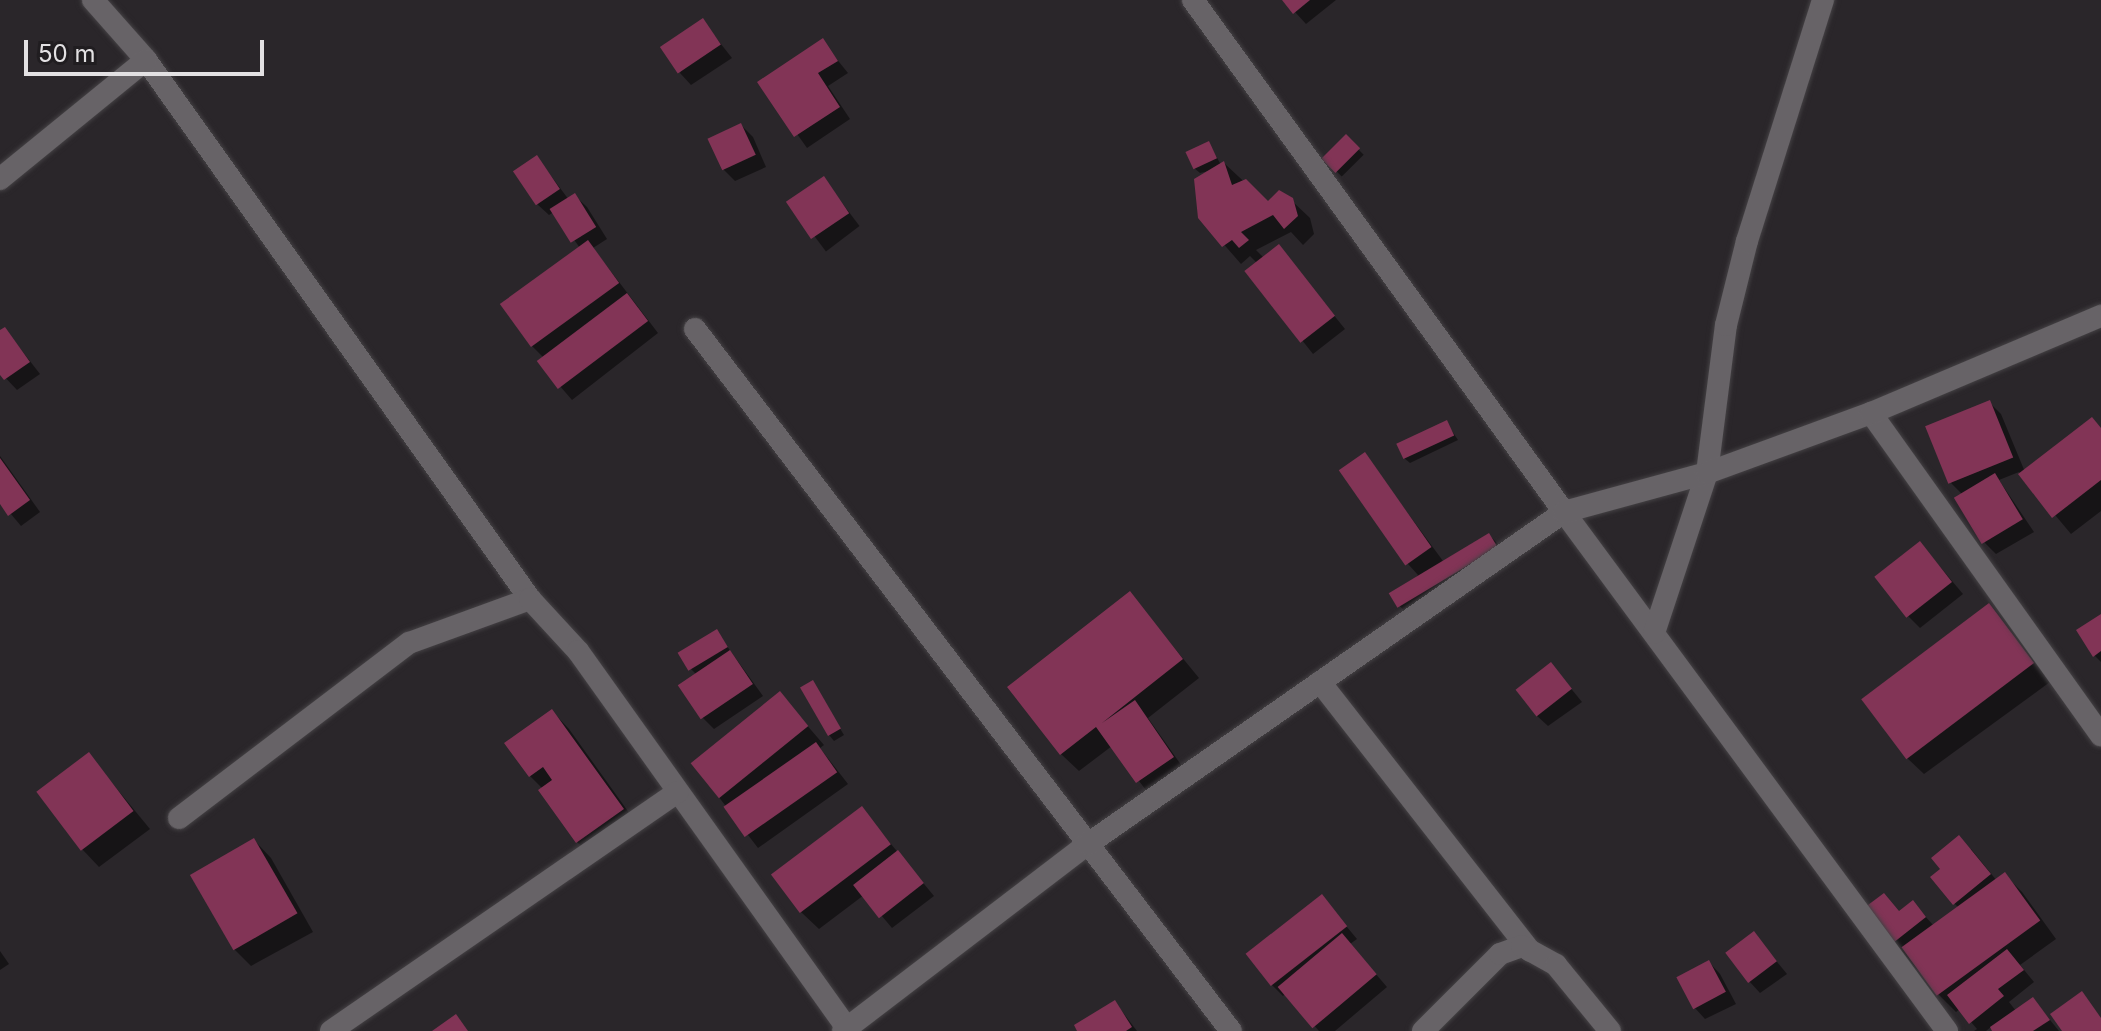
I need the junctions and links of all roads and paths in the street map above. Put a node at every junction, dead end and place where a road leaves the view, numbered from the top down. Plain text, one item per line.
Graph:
1 (93, 0) edge
2 (1193, 0) edge
3 (1823, 0) edge
4 (146, 60) junction
5 (0, 179) edge
6 (2101, 316) edge
7 (695, 329) dead end
8 (1871, 413) junction
9 (1707, 473) junction
10 (1564, 512) junction
11 (530, 599) junction
12 (1654, 633) junction
13 (1320, 682) junction
14 (2101, 735) edge
15 (678, 792) junction
16 (179, 818) dead end
17 (1088, 844) junction
18 (1530, 951) junction
19 (846, 1030) edge
20 (331, 1031) edge
21 (1231, 1031) edge
22 (1423, 1031) edge
23 (1610, 1031) edge
24 (1947, 1031) edge

1 - 4 street
2 - 10 street
3 - 9 street
4 - 5 street
4 - 11 street
6 - 8 street
7 - 17 street
8 - 9 street
8 - 14 street
9 - 10 street
9 - 12 street
10 - 12 street
10 - 13 street
11 - 15 street
11 - 16 street
12 - 24 street
13 - 17 street
13 - 18 street
15 - 19 street
15 - 20 street
17 - 19 street
17 - 21 street
18 - 22 street
18 - 23 street

